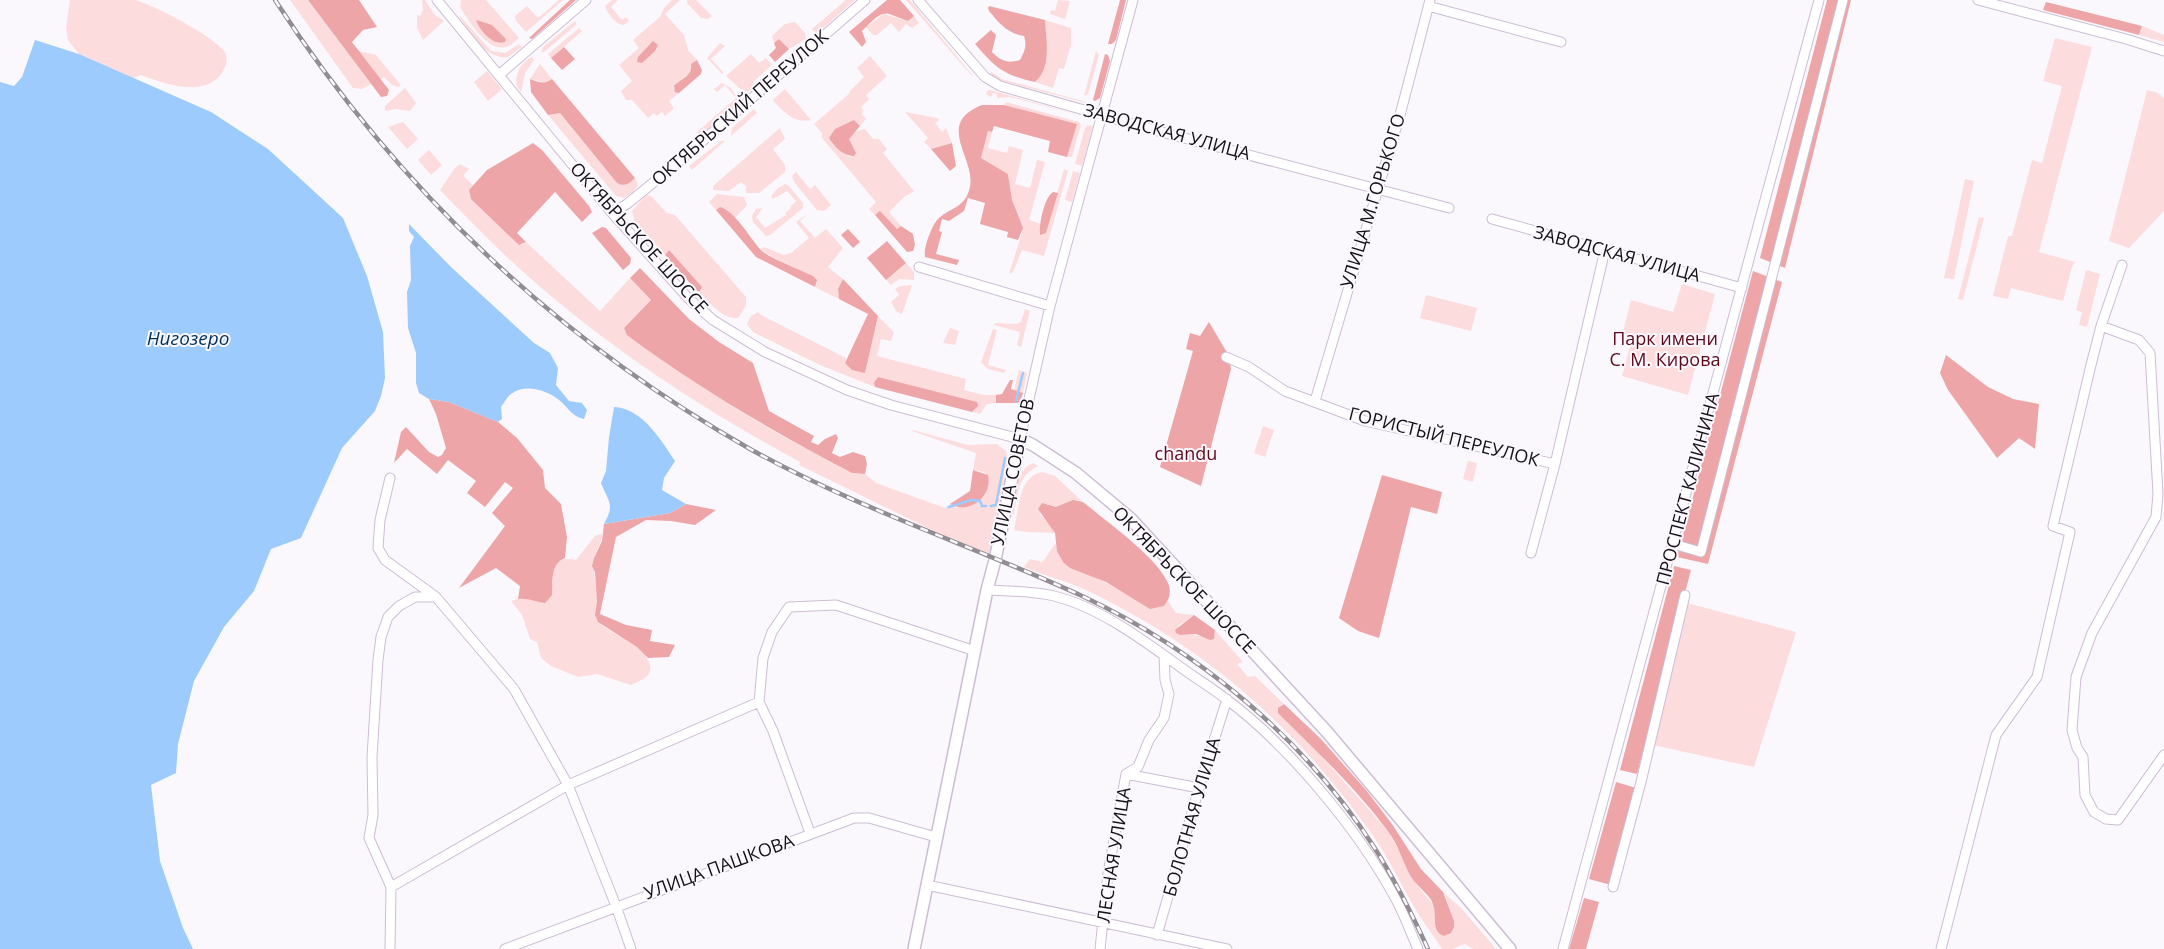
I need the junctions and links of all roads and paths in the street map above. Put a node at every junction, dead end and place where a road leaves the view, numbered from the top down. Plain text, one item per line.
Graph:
1 (437, 0) edge
2 (586, 0) edge
3 (865, 0) edge
4 (918, 0) edge
5 (1133, 0) edge
6 (1819, 0) edge
7 (1843, 0) edge
8 (1978, 0) edge
9 (1429, 3) edge
10 (1561, 42) dead end
11 (2164, 51) edge
12 (499, 76) junction
13 (1102, 114) junction
14 (1377, 188) junction
15 (1450, 208) dead end
16 (612, 213) junction
17 (1492, 220) dead end
18 (1604, 250) junction
19 (2122, 265) dead end
20 (919, 267) dead end
21 (1742, 288) junction
22 (1050, 306) junction
23 (2101, 326) junction
24 (1226, 357) dead end
25 (1315, 401) junction
26 (1020, 439) junction
27 (1555, 464) junction
28 (390, 478) dead end
29 (1673, 544) junction
30 (1531, 553) dead end
31 (987, 590) junction
32 (1685, 595) dead end
33 (436, 596) junction
34 (975, 651) junction
35 (1164, 655) junction
36 (1227, 699) junction
37 (760, 702) junction
38 (2164, 755) edge
39 (1126, 774) junction
40 (568, 785) junction
41 (1199, 788) junction
42 (810, 833) junction
43 (936, 837) junction
44 (927, 885) junction
45 (391, 887) junction
46 (1613, 887) dead end
47 (616, 906) junction
48 (1102, 923) junction
49 (1157, 935) junction
50 (1194, 945) edge
51 (390, 949) edge
52 (505, 949) edge
53 (631, 949) edge
54 (914, 949) edge
55 (1100, 949) edge
56 (1227, 949) edge
57 (1418, 949) edge
58 (1510, 949) edge
59 (1563, 949) edge
60 (1941, 949) edge

1 - 12 street, ОКТЯБРЬСКОЕ ШОССЕ
2 - 12 street
3 - 16 street, ОКТЯБРЬСКИЙ ПЕРЕУЛОК
4 - 13 street, ЗАВОДСКАЯ УЛИЦА
5 - 13 street, УЛИЦА СОВЕТОВ
6 - 21 street, ПРОСПЕКТ КАЛИНИНА
7 - 29 street
8 - 11 street
9 - 10 street
9 - 14 street, УЛИЦА М.ГОРЬКОГО
12 - 16 street, ОКТЯБРЬСКОЕ ШОССЕ
13 - 14 street, ЗАВОДСКАЯ УЛИЦА
13 - 22 street, УЛИЦА СОВЕТОВ
14 - 15 street, ЗАВОДСКАЯ УЛИЦА
14 - 25 street, УЛИЦА М.ГОРЬКОГО
16 - 26 street, ОКТЯБРЬСКОЕ ШОССЕ
17 - 18 street, ЗАВОДСКАЯ УЛИЦА
18 - 21 street, ЗАВОДСКАЯ УЛИЦА
18 - 27 street
19 - 23 street
20 - 22 street
21 - 29 street, ПРОСПЕКТ КАЛИНИНА
22 - 26 street, УЛИЦА СОВЕТОВ
23 - 38 street
23 - 60 street
24 - 25 street, ГОРИСТЫЙ ПЕРЕУЛОК
25 - 27 street, ГОРИСТЫЙ ПЕРЕУЛОК
26 - 31 main road, УЛИЦА СОВЕТОВ
26 - 58 main road, ОКТЯБРЬСКОЕ ШОССЕ
27 - 30 street
28 - 33 street
29 - 59 street, ПРОСПЕКТ КАЛИНИНА
31 - 34 main road, УЛИЦА СОВЕТОВ
31 - 35 street
32 - 46 street
33 - 40 street
33 - 45 street
34 - 37 street
34 - 43 main road, УЛИЦА СОВЕТОВ
35 - 36 street
35 - 39 street, ЛЕСНАЯ УЛИЦА
36 - 41 street, БОЛОТНАЯ УЛИЦА
36 - 57 street
37 - 40 street
37 - 42 street
39 - 41 street
39 - 48 street, ЛЕСНАЯ УЛИЦА
40 - 45 street
40 - 47 street
41 - 49 street, БОЛОТНАЯ УЛИЦА
42 - 43 street, УЛИЦА ПАШКОВА
42 - 47 street, УЛИЦА ПАШКОВА
43 - 44 main road, УЛИЦА СОВЕТОВ
44 - 48 street
44 - 54 main road, УЛИЦА СОВЕТОВ
45 - 51 street
47 - 52 street, УЛИЦА ПАШКОВА
47 - 53 street
48 - 49 street
48 - 55 street, ЛЕСНАЯ УЛИЦА
49 - 50 street
50 - 56 street

